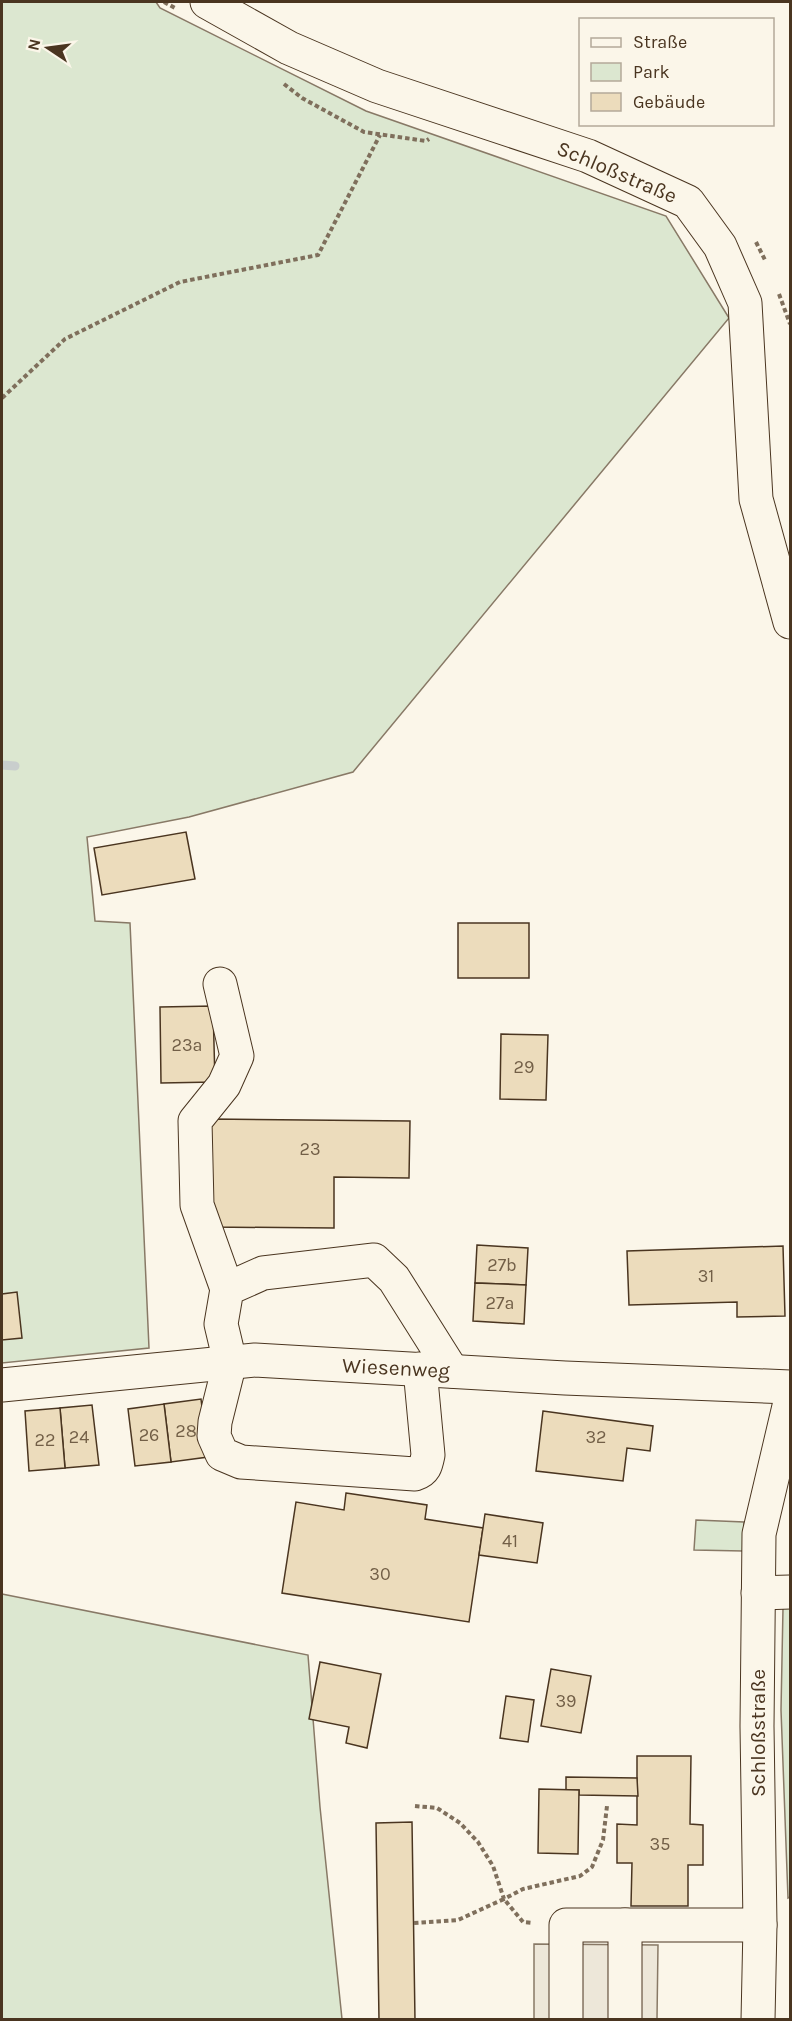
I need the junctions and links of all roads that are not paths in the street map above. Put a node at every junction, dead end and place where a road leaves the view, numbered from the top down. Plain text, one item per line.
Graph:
1 (207, 2) edge
2 (790, 622) edge
3 (220, 984) dead end
4 (227, 1289) junction
5 (230, 1362) junction
6 (420, 1369) junction
7 (452, 1371) junction
8 (2, 1385) edge
9 (790, 1387) edge
10 (790, 1402) edge
11 (790, 1592) edge
12 (758, 1593) junction
13 (625, 1925) junction
14 (760, 1925) junction
15 (566, 2019) edge
16 (625, 2019) edge
17 (758, 2019) edge

1 - 2 street, Schloßstraße
3 - 4 street
4 - 5 street
4 - 7 street
5 - 6 street, Wiesenweg
5 - 6 street
5 - 8 street, Wiesenweg
6 - 7 street, Wiesenweg
7 - 9 street, Wiesenweg
10 - 12 street, Schloßstraße
11 - 12 street
12 - 14 street, Schloßstraße
13 - 14 street
13 - 15 street
13 - 16 street
14 - 17 street, Schloßstraße

